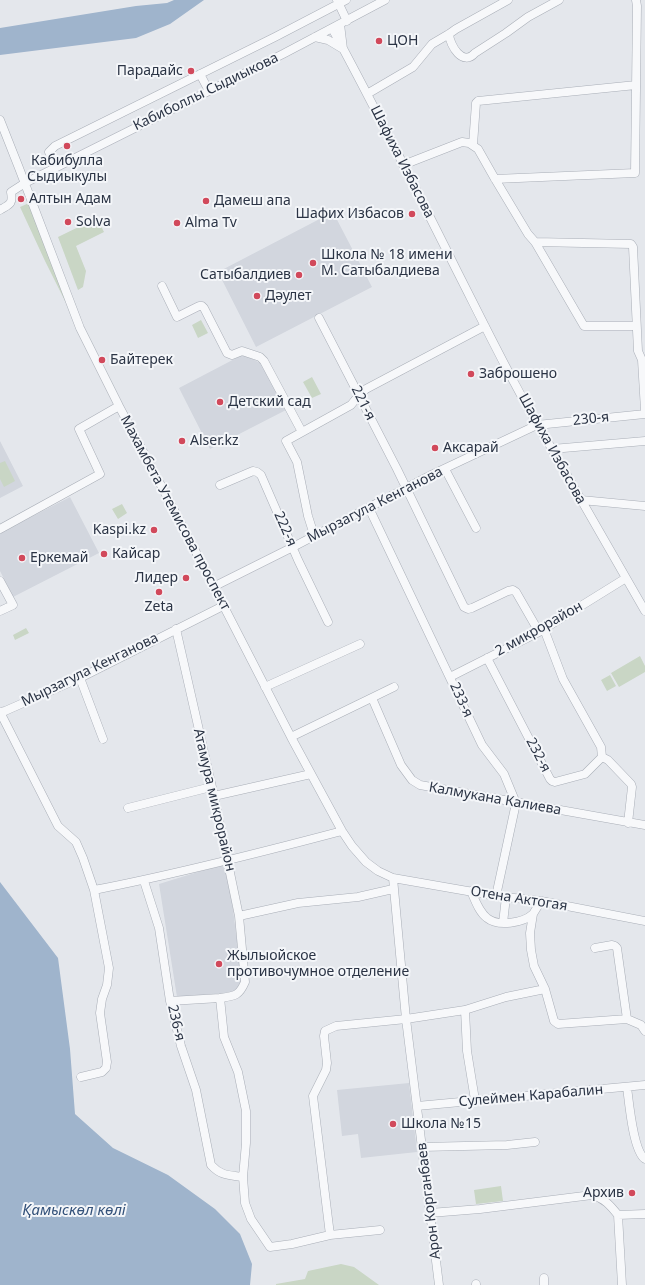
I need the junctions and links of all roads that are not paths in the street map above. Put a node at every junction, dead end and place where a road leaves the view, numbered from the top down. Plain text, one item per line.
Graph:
1 (385, 0) edge
2 (508, 0) edge
3 (559, 0) edge
4 (636, 0) edge
5 (340, 1) edge
6 (343, 23) junction
7 (332, 28) junction
8 (449, 34) junction
9 (315, 37) junction
10 (343, 49) junction
11 (200, 74) junction
12 (636, 85) junction
13 (208, 91) junction
14 (368, 94) junction
15 (0, 120) edge
16 (473, 145) junction
17 (403, 164) junction
18 (56, 167) junction
19 (495, 179) junction
20 (25, 182) junction
21 (0, 210) edge
22 (535, 242) junction
23 (162, 286) dead end
24 (319, 318) dead end
25 (485, 326) junction
26 (636, 326) junction
27 (359, 395) junction
28 (119, 406) junction
29 (645, 410) edge
30 (645, 414) edge
31 (537, 425) junction
32 (302, 432) junction
33 (645, 441) edge
34 (552, 449) junction
35 (445, 469) junction
36 (220, 485) dead end
37 (406, 488) junction
38 (580, 500) junction
39 (645, 506) edge
40 (369, 508) junction
41 (476, 528) dead end
42 (0, 529) edge
43 (314, 535) junction
44 (293, 547) junction
45 (626, 578) junction
46 (0, 581) edge
47 (213, 587) junction
48 (223, 606) junction
49 (0, 611) edge
50 (645, 612) edge
51 (328, 622) dead end
52 (176, 629) junction
53 (541, 630) junction
54 (360, 644) dead end
55 (487, 658) junction
56 (450, 677) junction
57 (80, 678) junction
58 (394, 687) dead end
59 (265, 688) junction
60 (372, 698) junction
61 (0, 712) edge
62 (291, 737) junction
63 (103, 739) dead end
64 (602, 757) junction
65 (311, 774) junction
66 (211, 787) junction
67 (214, 796) junction
68 (516, 803) junction
69 (128, 808) dead end
70 (628, 823) junction
71 (645, 825) edge
72 (342, 831) junction
73 (228, 861) junction
74 (393, 878) junction
75 (144, 881) junction
76 (393, 889) junction
77 (94, 890) junction
78 (471, 891) junction
79 (496, 896) junction
80 (506, 897) junction
81 (541, 901) junction
82 (533, 914) junction
83 (239, 916) junction
84 (645, 921) edge
85 (503, 923) junction
86 (595, 948) dead end
87 (545, 989) junction
88 (220, 998) junction
89 (170, 1001) junction
90 (465, 1010) junction
91 (406, 1019) junction
92 (627, 1019) junction
93 (645, 1030) edge
94 (81, 1077) dead end
95 (645, 1085) edge
96 (627, 1087) junction
97 (475, 1100) junction
98 (417, 1106) junction
99 (535, 1142) dead end
100 (422, 1146) junction
101 (645, 1159) edge
102 (243, 1177) junction
103 (430, 1213) junction
104 (645, 1214) edge
105 (618, 1215) junction
106 (380, 1230) dead end
107 (330, 1235) junction
108 (439, 1285) edge
109 (622, 1285) edge

1 - 6 street, Кабиболлы Сыдиыкова
2 - 8 street
3 - 8 street
4 - 12 street
5 - 6 street
5 - 11 street
6 - 7 street, Кабиболлы Сыдиыкова
6 - 10 street
7 - 9 street, Кабиболлы Сыдиыкова
7 - 10 street, Шафиха Избасова
8 - 14 street
9 - 10 street
9 - 13 street, Кабиболлы Сыдиыкова
10 - 14 street, Шафиха Избасова
11 - 13 street
11 - 18 street
12 - 16 street
12 - 19 street
13 - 18 street, Кабиболлы Сыдиыкова
14 - 17 street, Шафиха Избасова
15 - 20 street, Махамбета Утемисова проспект
16 - 17 street
16 - 19 street
17 - 25 street, Шафиха Избасова
18 - 20 street, Кабиболлы Сыдиыкова
19 - 22 street
20 - 21 street, Кабиболлы Сыдиыкова
20 - 28 street, Махамбета Утемисова проспект
22 - 26 street
22 - 26 street
23 - 32 street
24 - 27 street, 221-я
25 - 27 street
25 - 31 street, Шафиха Избасова
26 - 29 street
27 - 32 street
27 - 37 street, 221-я
28 - 42 street
28 - 47 street, Махамбета Утемисова проспект
30 - 31 street, 230-я
31 - 34 street, Шафиха Избасова
31 - 35 street, Мырзагула Кенганова
32 - 43 street
33 - 34 street, 230-я
34 - 38 street, Шафиха Избасова
35 - 37 street, Мырзагула Кенганова
35 - 41 street
36 - 44 street, 222-я
37 - 40 street, Мырзагула Кенганова
37 - 53 street
38 - 39 street
38 - 45 street, Шафиха Избасова
40 - 43 street, Мырзагула Кенганова
40 - 56 street, 233-я
43 - 44 street, Мырзагула Кенганова
44 - 47 street, Мырзагула Кенганова
44 - 51 street, 222-я
45 - 50 street, Шафиха Избасова
45 - 53 street, 2 микрорайон
46 - 49 street
47 - 48 street, Махамбета Утемисова проспект
48 - 52 street, Мырзагула Кенганова
48 - 59 street, Махамбета Утемисова проспект
52 - 57 street, Мырзагула Кенганова
52 - 66 street, Атамура микрорайон
53 - 55 street, 2 микрорайон
53 - 64 street
54 - 59 street
55 - 56 street, 2 микрорайон
55 - 64 street, 232-я
56 - 68 street, 233-я
57 - 61 street, Мырзагула Кенганова
57 - 63 street
58 - 60 street
59 - 62 street, Махамбета Утемисова проспект
60 - 62 street
60 - 68 street, Калмукана Калиева
61 - 77 street
62 - 65 street, Махамбета Утемисова проспект
64 - 70 street
65 - 67 street
65 - 72 street, Махамбета Утемисова проспект
66 - 67 street, Атамура микрорайон
66 - 69 street
67 - 73 street, Атамура микрорайон
68 - 70 street, Калмукана Калиева
68 - 79 street
70 - 71 street, Калмукана Калиева
72 - 73 street
72 - 74 street, Махамбета Утемисова проспект
73 - 75 street
73 - 83 street, Атамура микрорайон
74 - 76 street, Арон Корганбаев
74 - 78 street, Отена Актогая
75 - 77 street
75 - 89 street, 236-я
76 - 83 street
76 - 91 street, Арон Корганбаев
77 - 94 street
78 - 79 street, Отена Актогая
78 - 85 street
79 - 80 street, Отена Актогая
80 - 81 street, Отена Актогая
80 - 85 street
81 - 82 street
81 - 84 street, Отена Актогая
82 - 85 street
82 - 87 street
83 - 88 street, Атамура микрорайон
86 - 92 street
87 - 90 street
87 - 92 street
88 - 89 street
88 - 102 street
89 - 102 street, 236-я
90 - 91 street
90 - 97 street
91 - 98 street, Арон Корганбаев
91 - 107 street
92 - 93 street
95 - 96 street, Сулеймен Карабалин
96 - 97 street, Сулеймен Карабалин
96 - 101 street
97 - 98 street, Сулеймен Карабалин
98 - 100 street, Арон Корганбаев
99 - 100 street
100 - 103 street, Арон Корганбаев
102 - 107 street
103 - 105 street
103 - 108 street, Арон Корганбаев
104 - 105 street
105 - 109 street
106 - 107 street

